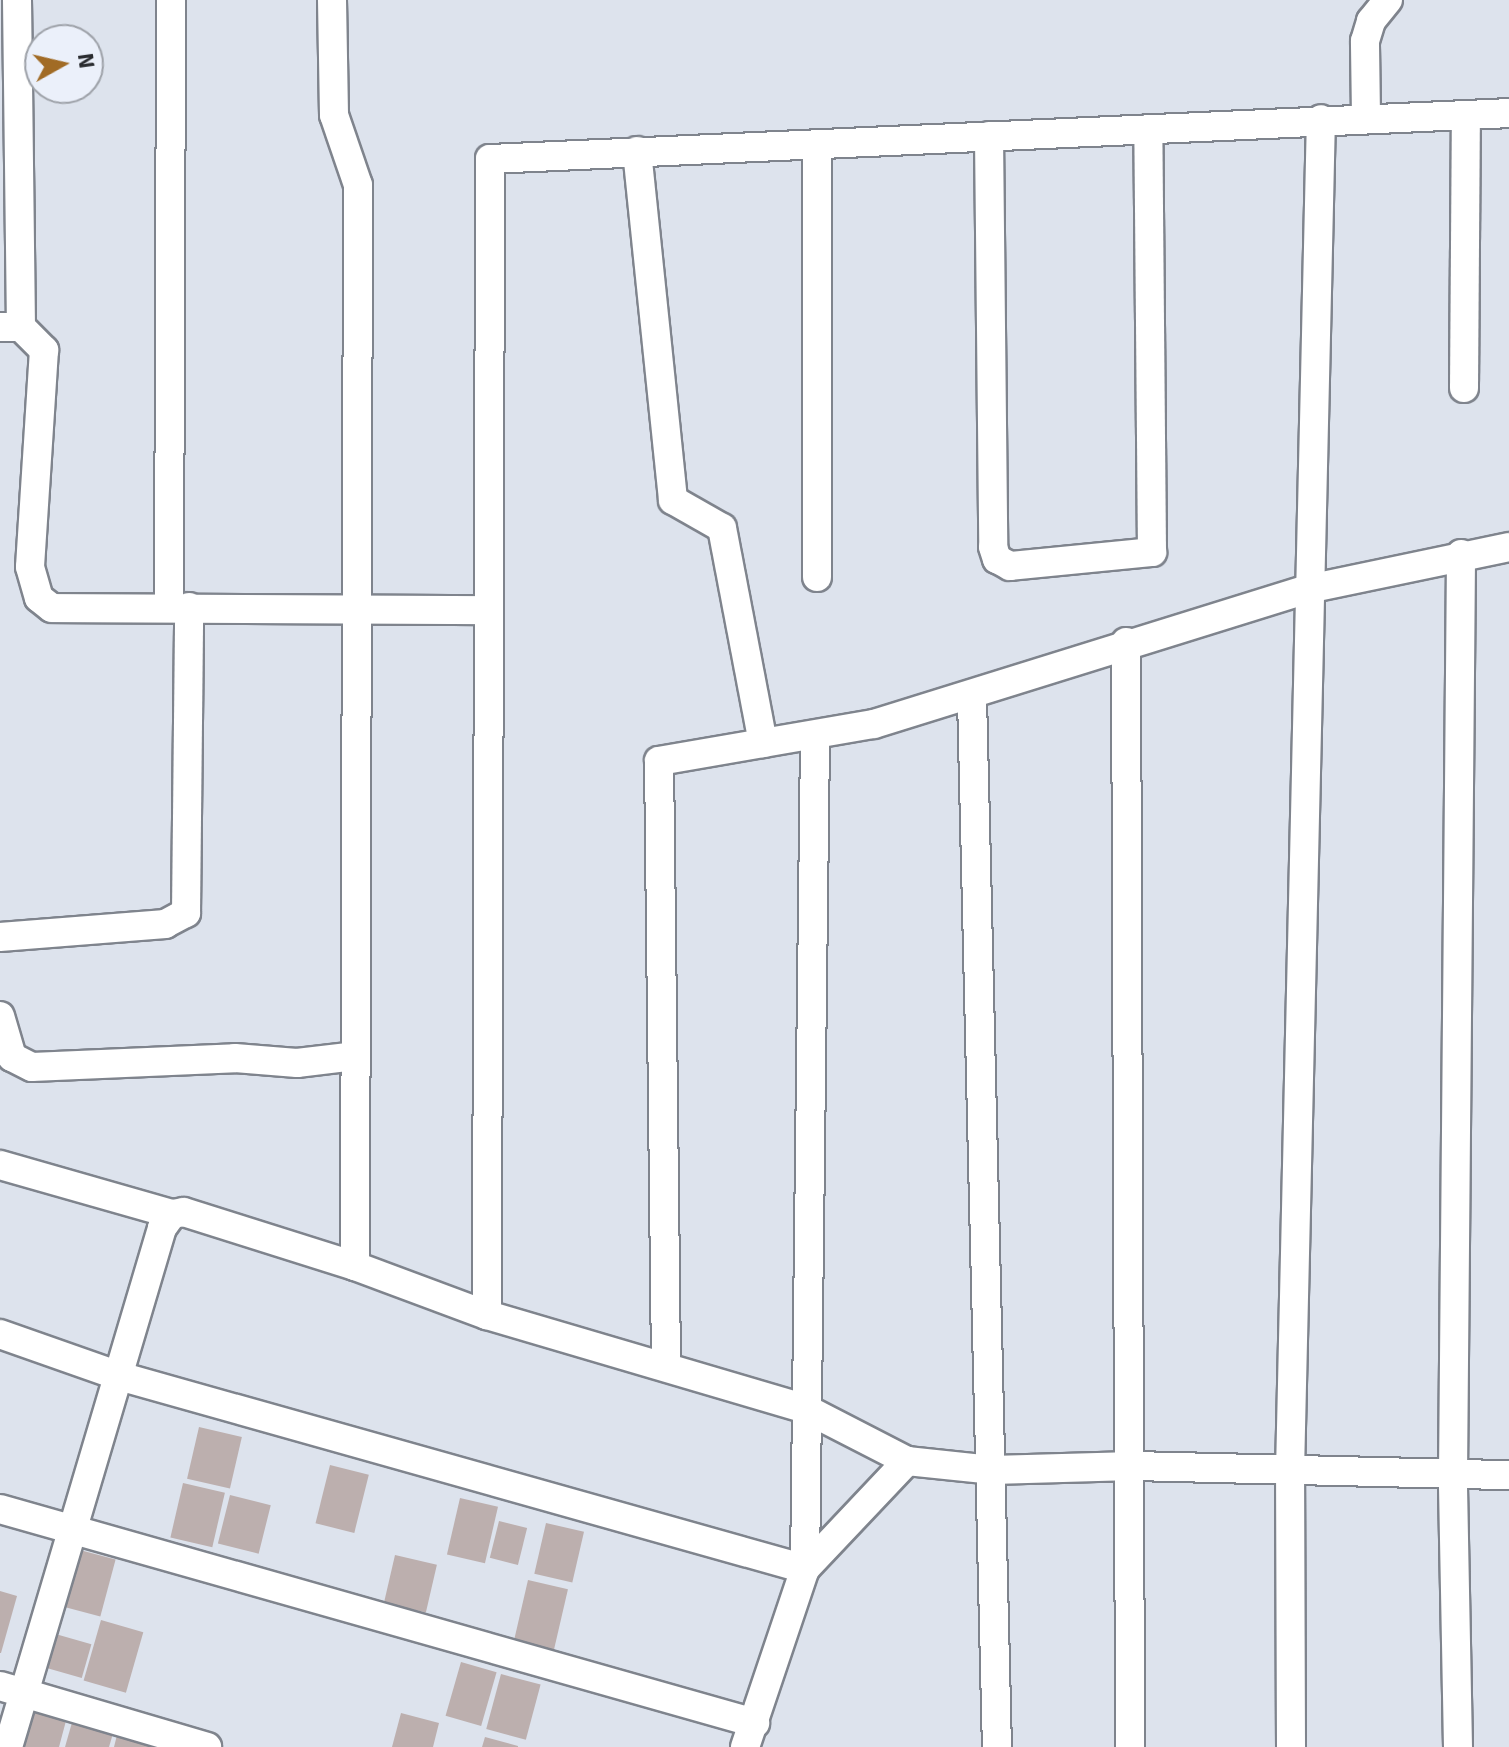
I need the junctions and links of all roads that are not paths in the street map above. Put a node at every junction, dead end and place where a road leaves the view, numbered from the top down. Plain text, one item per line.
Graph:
1 (17, 0) edge
2 (171, 0) edge
3 (332, 0) edge
4 (1388, 0) edge
5 (1509, 113) edge
6 (1466, 116) junction
7 (1366, 117) junction
8 (1321, 119) junction
9 (1148, 129) junction
10 (989, 136) junction
11 (817, 144) junction
12 (637, 151) junction
13 (11, 327) edge
14 (1464, 388) dead end
15 (1509, 547) edge
16 (1461, 554) junction
17 (817, 577) dead end
18 (1308, 589) junction
19 (179, 607) junction
20 (358, 609) junction
21 (489, 610) junction
22 (1126, 642) junction
23 (972, 697) junction
24 (815, 735) junction
25 (763, 743) junction
26 (0, 937) edge
27 (0, 1016) edge
28 (355, 1056) junction
29 (6, 1058) edge
30 (0, 1165) edge
31 (172, 1214) junction
32 (355, 1266) junction
33 (487, 1315) junction
34 (0, 1334) edge
35 (666, 1365) junction
36 (119, 1376) junction
37 (806, 1409) junction
38 (907, 1461) junction
39 (1133, 1466) junction
40 (992, 1470) junction
41 (1290, 1472) junction
42 (1453, 1475) junction
43 (1509, 1475) edge
44 (0, 1509) edge
45 (73, 1533) junction
46 (805, 1569) junction
47 (13, 1690) edge
48 (750, 1735) edge
49 (8, 1747) edge
50 (207, 1747) edge
51 (997, 1747) edge
52 (1130, 1747) edge
53 (1291, 1747) edge
54 (1458, 1747) edge

1 - 13 street
2 - 19 street
3 - 20 street
4 - 7 street
5 - 6 street
6 - 7 street
6 - 14 street
7 - 8 street
8 - 9 street
8 - 18 street
9 - 10 street
9 - 10 street
10 - 11 street
11 - 12 street
11 - 17 street
12 - 21 street
12 - 25 street
13 - 19 street
15 - 16 street
16 - 18 street
16 - 42 street
18 - 22 street
18 - 41 street
19 - 20 street
19 - 26 street
20 - 21 street
20 - 28 street
21 - 33 street
22 - 23 street
22 - 39 street
23 - 24 street
23 - 40 street
24 - 25 street
24 - 37 street
25 - 35 street
27 - 29 street
28 - 29 street
28 - 32 street
30 - 31 street
31 - 32 street
31 - 36 street
32 - 33 street
33 - 35 street
34 - 36 street
35 - 37 street
36 - 45 street
36 - 46 street
37 - 38 street
37 - 46 street
38 - 40 street
38 - 46 street
39 - 40 street
39 - 41 street
39 - 52 street
40 - 51 street
41 - 42 street
41 - 53 street
42 - 43 street
42 - 54 street
44 - 45 street
45 - 47 street
45 - 48 street
46 - 48 street
47 - 49 street
47 - 50 street

